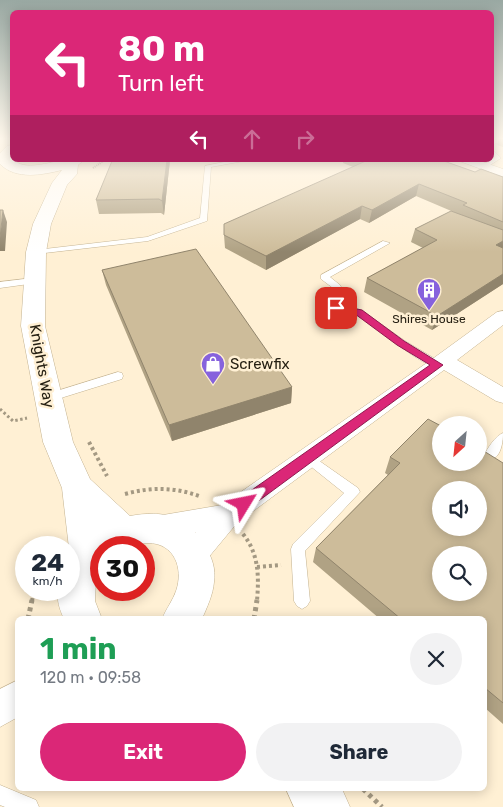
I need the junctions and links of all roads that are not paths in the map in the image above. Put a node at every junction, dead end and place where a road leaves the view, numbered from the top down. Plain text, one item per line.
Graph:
1 (65, 177) edge
2 (207, 177) edge
3 (386, 244) dead end
4 (36, 252) junction
5 (34, 281) junction
6 (0, 285) edge
7 (348, 309) junction
8 (320, 312) dead end
9 (503, 316) edge
10 (441, 363) junction
11 (118, 376) dead end
12 (503, 396) edge
13 (46, 398) junction
14 (503, 438) edge
15 (490, 454) edge
16 (308, 458) junction
17 (78, 488) junction
18 (228, 515) junction
19 (139, 530) junction
20 (193, 555) junction
21 (87, 559) junction
22 (302, 601) dead end
23 (193, 611) edge
24 (74, 613) edge
25 (312, 791) edge
26 (0, 795) edge
27 (29, 807) edge
28 (326, 807) edge

1 - 4 street, Knights Way
2 - 4 lane
3 - 7 lane
4 - 5 street, Knights Way
5 - 6 lane
5 - 13 street, Knights Way
7 - 8 lane
7 - 10 lane
9 - 10 street
10 - 12 street
10 - 16 street
11 - 13 lane
13 - 17 street, Knights Way
14 - 15 lane
16 - 18 street
16 - 22 lane
17 - 19 street, Knights Way
17 - 21 street, Knights Way
18 - 19 street
18 - 20 street
19 - 20 street, Knights Way
19 - 21 street
20 - 23 street
21 - 24 street
25 - 28 street
26 - 27 lane

